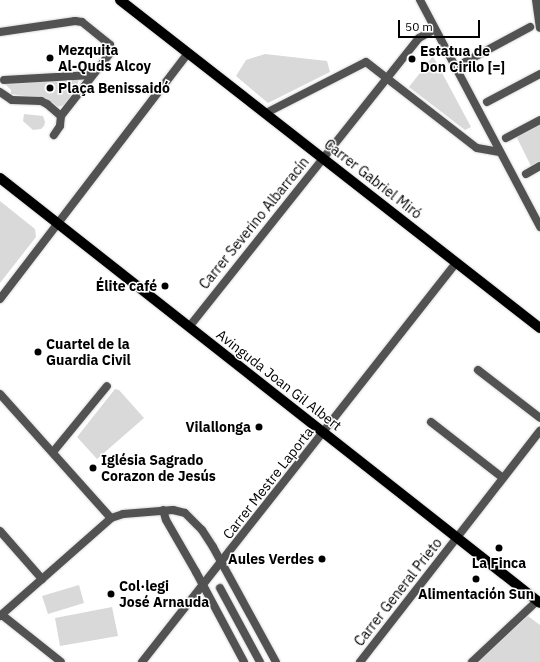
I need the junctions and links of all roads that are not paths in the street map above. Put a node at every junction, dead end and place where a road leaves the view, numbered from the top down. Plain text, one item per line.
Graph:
1 (120, 0) edge
2 (420, 0) edge
3 (536, 0) edge
4 (530, 27) dead end
5 (540, 28) edge
6 (435, 29) junction
7 (0, 32) edge
8 (188, 53) junction
9 (466, 62) dead end
10 (540, 74) edge
11 (92, 75) junction
12 (387, 78) junction
13 (4, 80) dead end
14 (3, 94) edge
15 (487, 102) dead end
16 (266, 113) junction
17 (61, 116) junction
18 (540, 120) edge
19 (54, 135) dead end
20 (506, 138) dead end
21 (500, 152) junction
22 (324, 158) junction
23 (540, 166) edge
24 (526, 174) dead end
25 (0, 178) edge
26 (58, 224) junction
27 (540, 227) edge
28 (456, 263) junction
29 (0, 299) edge
30 (189, 327) junction
31 (540, 328) edge
32 (478, 370) dead end
33 (107, 386) dead end
34 (0, 394) edge
35 (540, 418) edge
36 (431, 422) dead end
37 (540, 430) edge
38 (324, 433) junction
39 (53, 452) junction
40 (503, 478) junction
41 (163, 510) junction
42 (111, 518) junction
43 (0, 531) edge
44 (457, 538) junction
45 (221, 562) junction
46 (42, 579) junction
47 (203, 586) junction
48 (220, 588) dead end
49 (538, 602) edge
50 (1, 616) edge
51 (61, 662) edge
52 (142, 662) edge
53 (244, 662) edge
54 (260, 662) edge
55 (276, 662) edge
56 (360, 662) edge
57 (472, 662) edge

1 - 8 main road, Carrer Gabriel Miró
2 - 6 street
3 - 5 street
4 - 9 street
6 - 12 street, Carrer Severino Albarracín
6 - 21 street
7 - 11 street
8 - 16 main road, Carrer Gabriel Miró
8 - 26 street
10 - 15 street
11 - 13 street
11 - 17 street
12 - 16 street
12 - 21 street
12 - 22 street, Carrer Severino Albarracín
14 - 17 street
16 - 22 main road, Carrer Gabriel Miró
17 - 19 street
18 - 20 street
21 - 27 street
22 - 28 main road, Carrer Gabriel Miró
22 - 30 street, Carrer Severino Albarracín
23 - 24 street
25 - 26 main road, Avinguda Joan Gil Albert
26 - 29 street
26 - 30 main road, Avinguda Joan Gil Albert
28 - 31 main road, Carrer Gabriel Miró
28 - 38 street, Carrer Mestre Laporta
30 - 38 main road, Avinguda Joan Gil Albert
32 - 35 street
33 - 39 street
34 - 39 street
36 - 40 street
37 - 40 street, Carrer General Prieto
38 - 44 main road, Avinguda Joan Gil Albert
38 - 45 street, Carrer Mestre Laporta
39 - 42 street
40 - 44 street, Carrer General Prieto
41 - 42 street
41 - 45 street
41 - 47 street
42 - 46 street
43 - 46 street
44 - 49 main road, Avinguda Joan Gil Albert
44 - 56 street, Carrer General Prieto
45 - 47 street, Carrer Mestre Laporta
45 - 55 street
46 - 50 street
47 - 52 street, Carrer Mestre Laporta
47 - 53 street
48 - 54 street
49 - 57 street
50 - 51 street

